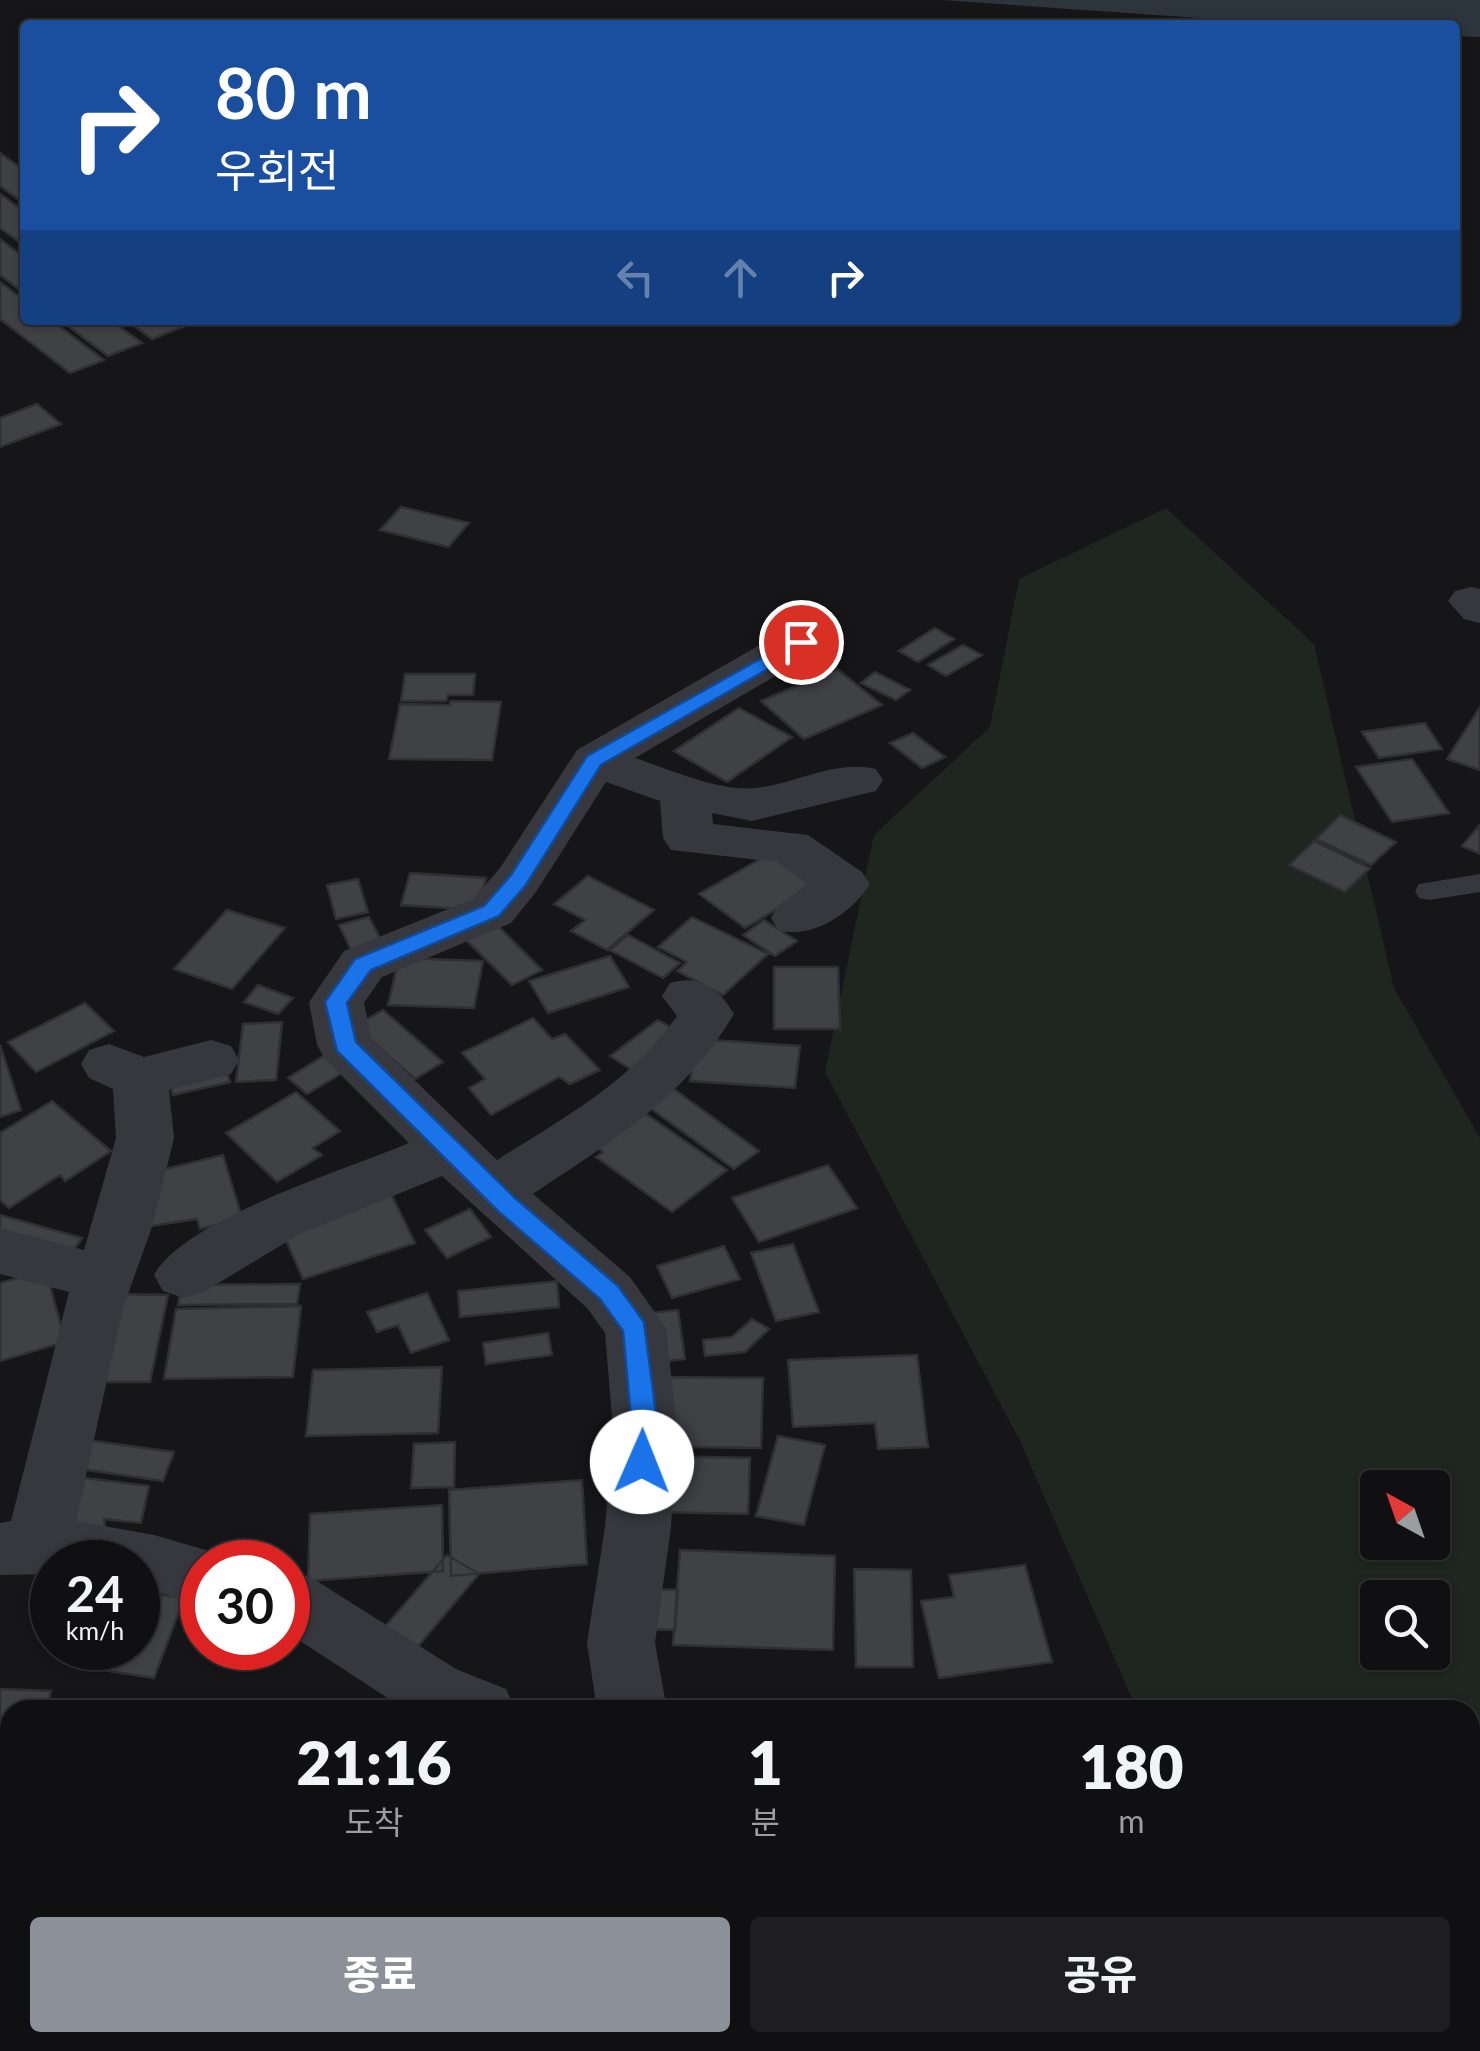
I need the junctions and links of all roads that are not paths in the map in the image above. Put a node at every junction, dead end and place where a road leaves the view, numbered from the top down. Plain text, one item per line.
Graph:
1 (801, 642) dead end
2 (594, 761) junction
3 (858, 780) dead end
4 (684, 792) junction
5 (1480, 882) edge
6 (1429, 891) dead end
7 (796, 918) dead end
8 (688, 996) dead end
9 (211, 1060) dead end
10 (449, 1149) junction
11 (492, 1191) junction
12 (0, 1251) edge
13 (184, 1275) dead end
14 (104, 1278) junction
15 (19, 1547) edge
16 (180, 1570) edge
17 (310, 1612) edge
18 (456, 1700) edge
19 (631, 1700) edge

1 - 2 street
2 - 4 street
2 - 10 street
3 - 4 street
4 - 7 street
5 - 6 lane
8 - 11 street
9 - 14 street
10 - 11 street
10 - 13 street
11 - 19 street
12 - 14 street
14 - 15 street
15 - 16 street
17 - 18 street

